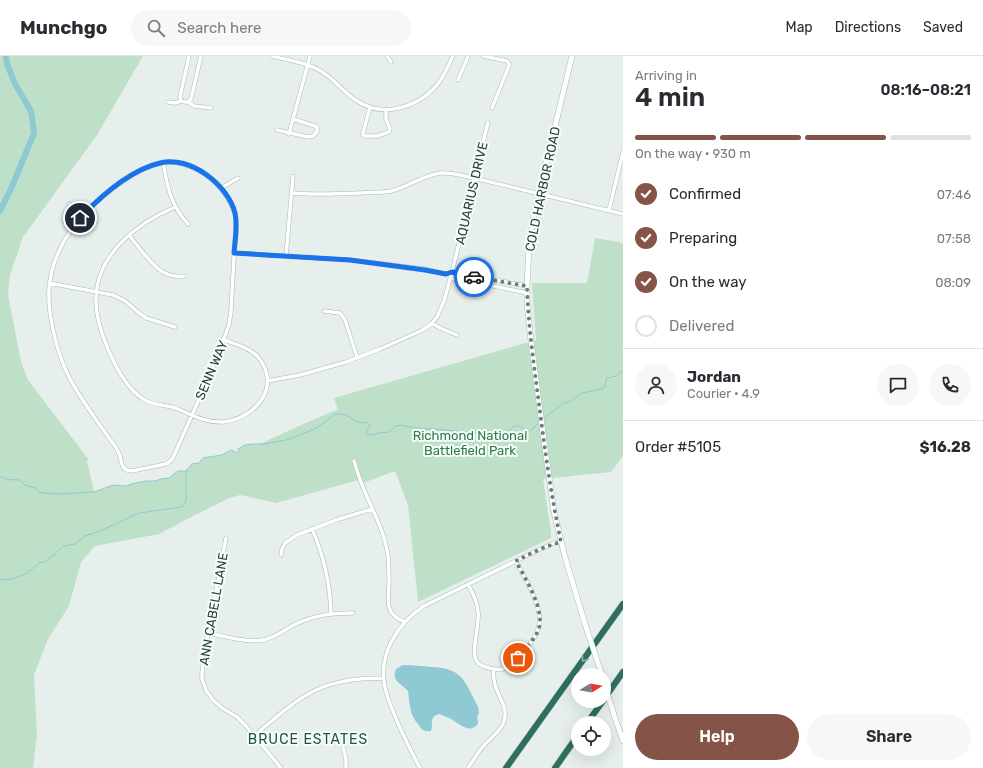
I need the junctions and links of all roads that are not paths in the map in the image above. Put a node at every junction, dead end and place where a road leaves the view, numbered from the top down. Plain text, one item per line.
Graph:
1 (189, 56) edge
2 (201, 56) edge
3 (272, 56) edge
4 (310, 56) edge
5 (387, 56) edge
6 (453, 56) edge
7 (468, 56) edge
8 (483, 56) edge
9 (572, 56) edge
10 (391, 62) dead end
11 (307, 65) junction
12 (458, 80) dead end
13 (181, 101) junction
14 (168, 102) dead end
15 (188, 102) junction
16 (370, 107) junction
17 (211, 108) dead end
18 (492, 108) dead end
19 (386, 110) junction
20 (293, 119) junction
21 (488, 122) dead end
22 (277, 130) dead end
23 (289, 134) junction
24 (623, 152) edge
25 (163, 162) junction
26 (293, 176) dead end
27 (238, 178) dead end
28 (474, 178) junction
29 (221, 188) junction
30 (292, 192) junction
31 (539, 193) junction
32 (69, 204) dead end
33 (175, 207) junction
34 (609, 210) junction
35 (623, 214) edge
36 (82, 216) junction
37 (188, 224) dead end
38 (129, 235) junction
39 (234, 253) junction
40 (286, 256) junction
41 (452, 272) junction
42 (446, 274) junction
43 (184, 276) dead end
44 (450, 278) junction
45 (49, 283) junction
46 (527, 286) junction
47 (96, 292) junction
48 (527, 293) junction
49 (324, 311) dead end
50 (432, 323) junction
51 (175, 327) dead end
52 (457, 335) dead end
53 (224, 340) junction
54 (357, 357) junction
55 (267, 381) junction
56 (191, 415) junction
57 (354, 461) dead end
58 (372, 509) junction
59 (312, 529) junction
60 (226, 538) dead end
61 (561, 542) junction
62 (281, 555) dead end
63 (516, 561) junction
64 (468, 584) junction
65 (623, 604) edge
66 (331, 613) junction
67 (353, 613) dead end
68 (405, 622) junction
69 (208, 633) junction
70 (600, 668) edge
71 (494, 669) junction
72 (623, 672) edge
73 (384, 678) junction
74 (611, 689) edge
75 (611, 705) edge
76 (255, 735) junction
77 (623, 740) edge
78 (571, 745) edge
79 (343, 747) dead end
80 (281, 768) edge
81 (346, 768) edge
82 (420, 768) edge
83 (468, 768) edge
84 (506, 768) edge
85 (555, 768) edge

1 - 13 street
2 - 15 street
3 - 11 street
4 - 11 street
5 - 10 street
6 - 19 street
7 - 12 street
8 - 18 street
9 - 31 main road, COLD HARBOR ROAD
11 - 16 street
11 - 20 street
13 - 14 street
13 - 15 street
15 - 17 street
16 - 19 street
16 - 19 street
20 - 23 street
20 - 23 street
21 - 28 street, AQUARIUS DRIVE
22 - 23 street
24 - 34 street
25 - 29 street, SENN WAY
25 - 33 street
25 - 36 street
26 - 30 street
27 - 29 street
28 - 30 street
28 - 31 street
28 - 41 street, AQUARIUS DRIVE
29 - 39 street, SENN WAY
30 - 40 street
31 - 34 street
31 - 46 main road, COLD HARBOR ROAD
32 - 36 street
33 - 37 street
33 - 38 street
34 - 35 street
36 - 45 street
38 - 43 street
38 - 47 street
39 - 40 street
39 - 53 street, SENN WAY
40 - 42 street
41 - 42 street
41 - 44 street, AQUARIUS DRIVE
41 - 46 street
42 - 44 street
44 - 48 street
44 - 50 street, AQUARIUS DRIVE
45 - 47 street
45 - 56 street, SENN WAY
46 - 48 main road, COLD HARBOR ROAD
47 - 51 street
47 - 56 street
48 - 61 main road, COLD HARBOR ROAD
49 - 54 street
50 - 52 street
50 - 54 street, AQUARIUS DRIVE
53 - 55 street
53 - 56 street, SENN WAY
54 - 55 street, AQUARIUS DRIVE
55 - 56 street
57 - 58 street
58 - 59 street
58 - 68 street
59 - 62 street
59 - 66 street
60 - 69 street, ANN CABELL LANE
61 - 63 street
61 - 70 main road, COLD HARBOR ROAD, bridge
63 - 64 street
63 - 71 street
64 - 68 street
64 - 71 street
65 -> 84 highway
66 - 67 street
66 - 69 street
68 - 73 street
69 - 76 street, ANN CABELL LANE
71 - 83 street
72 - 74 highway
73 - 76 street
73 - 82 street
75 - 77 main road, bridge
76 - 80 street, ANN CABELL LANE
78 - 85 highway
79 - 81 street

